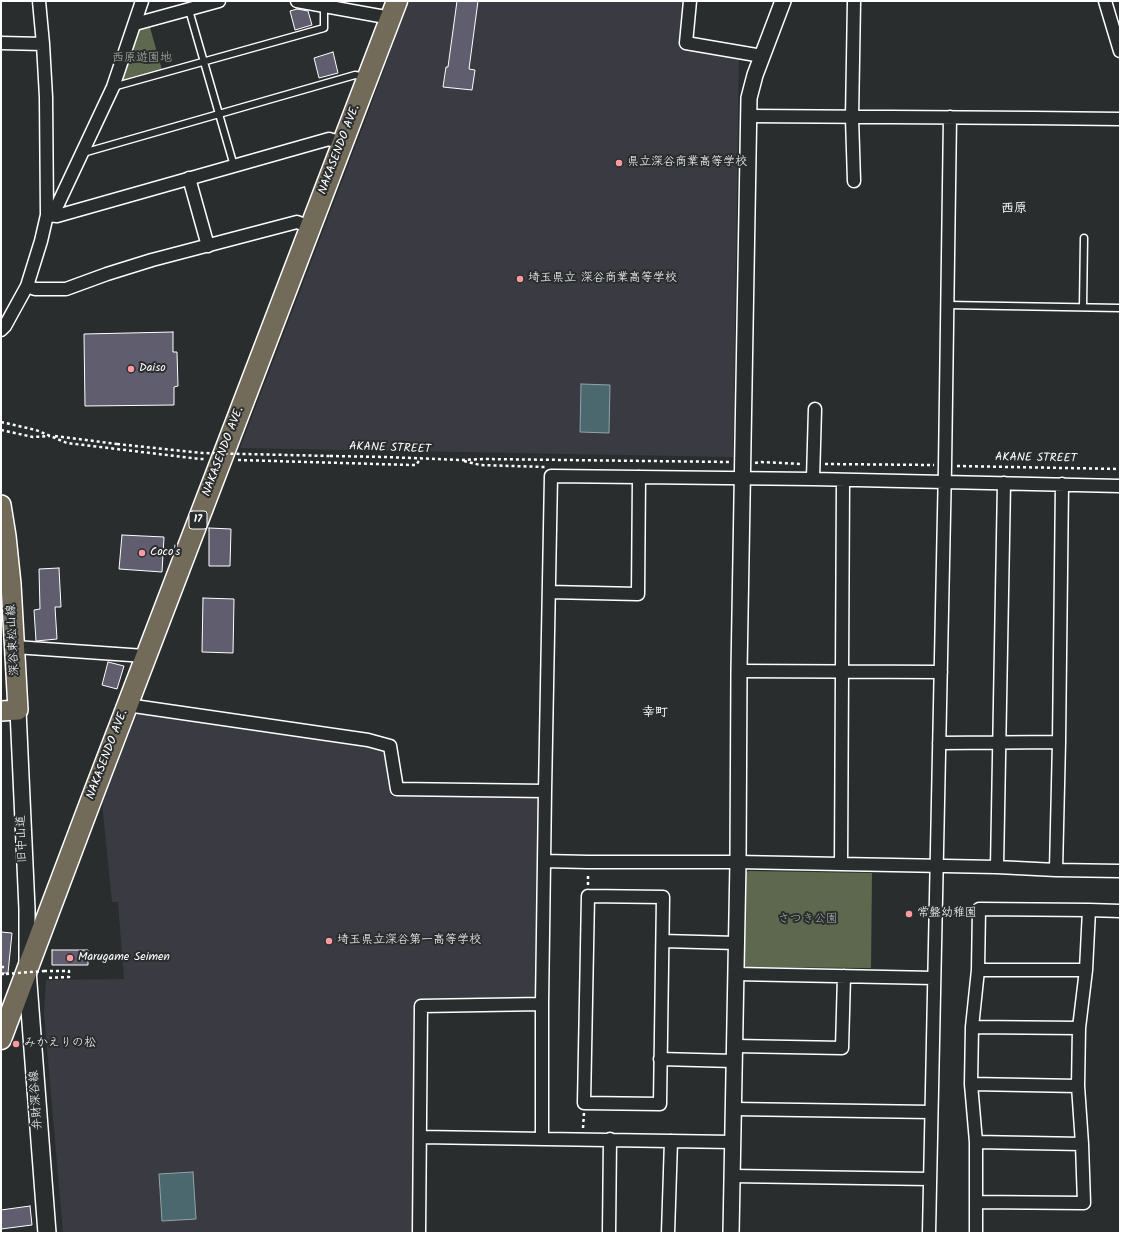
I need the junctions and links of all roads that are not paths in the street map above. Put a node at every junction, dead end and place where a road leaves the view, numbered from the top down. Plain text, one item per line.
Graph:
1 (39, 1) edge
2 (142, 1) edge
3 (219, 1) edge
4 (297, 1) edge
5 (690, 1) edge
6 (783, 1) edge
7 (854, 1) edge
8 (1105, 1) edge
9 (324, 6) junction
10 (394, 9) edge
11 (189, 10) junction
12 (134, 24) junction
13 (1, 43) edge
14 (43, 44) junction
15 (1120, 50) edge
16 (762, 56) junction
17 (204, 62) junction
18 (367, 77) junction
19 (113, 87) junction
20 (219, 114) junction
21 (748, 116) junction
22 (950, 117) junction
23 (852, 118) junction
24 (1120, 119) edge
25 (342, 143) junction
26 (83, 153) junction
27 (234, 166) junction
28 (189, 178) junction
29 (854, 181) dead end
30 (47, 215) junction
31 (310, 227) junction
32 (1084, 238) dead end
33 (208, 246) junction
34 (27, 286) junction
35 (948, 304) junction
36 (1083, 307) junction
37 (1120, 308) edge
38 (1, 330) edge
39 (815, 409) dead end
40 (639, 477) junction
41 (742, 478) junction
42 (813, 479) junction
43 (843, 480) junction
44 (945, 483) junction
45 (1004, 484) junction
46 (1062, 484) junction
47 (1120, 486) edge
48 (1, 505) edge
49 (549, 592) junction
50 (15, 647) junction
51 (145, 656) junction
52 (739, 671) junction
53 (843, 672) junction
54 (941, 672) junction
55 (127, 705) junction
56 (9, 710) edge
57 (939, 742) junction
58 (999, 742) junction
59 (1059, 742) junction
60 (545, 791) junction
61 (544, 861) junction
62 (738, 862) junction
63 (841, 864) junction
64 (936, 866) junction
65 (997, 867) junction
66 (1056, 870) junction
67 (1120, 871) edge
68 (1089, 910) junction
69 (1120, 911) edge
70 (663, 942) junction
71 (736, 943) junction
72 (36, 970) junction
73 (978, 970) junction
74 (1086, 970) junction
75 (736, 974) junction
76 (844, 976) junction
77 (934, 978) junction
78 (542, 1004) junction
79 (972, 1027) junction
80 (1079, 1028) junction
81 (1, 1039) edge
82 (735, 1046) junction
83 (660, 1058) junction
84 (734, 1061) junction
85 (971, 1084) junction
86 (1078, 1086) junction
87 (734, 1109) junction
88 (931, 1112) junction
89 (421, 1136) junction
90 (542, 1138) junction
91 (610, 1140) junction
92 (671, 1141) junction
93 (732, 1142) junction
94 (976, 1142) junction
95 (1082, 1144) junction
96 (732, 1176) junction
97 (930, 1179) junction
98 (976, 1202) junction
99 (47, 1233) edge
100 (419, 1233) edge
101 (609, 1233) edge
102 (668, 1233) edge
103 (731, 1233) edge
104 (929, 1233) edge
105 (976, 1233) edge

1 - 14 street
2 - 12 street
3 - 11 street
4 - 9 street
5 - 16 street
6 - 16 street
7 - 23 street
8 - 15 street
9 - 10 street
9 - 17 lane
10 - 18 highway, NAKASENDO AVE. / 17
11 - 12 street
11 - 17 lane
12 - 19 street
13 - 14 street
14 - 30 street
16 - 21 street
17 - 19 lane
17 - 20 lane
18 - 20 lane
18 - 25 highway, NAKASENDO AVE. / 17
19 - 26 street
20 - 26 lane
20 - 27 lane
21 - 23 street
21 - 41 street
22 - 23 street
22 - 24 street
22 - 35 street
23 - 29 street
25 - 27 street
25 - 31 highway, NAKASENDO AVE. / 17
26 - 30 street
27 - 28 street
28 - 30 street
28 - 33 street
30 - 34 street
31 - 33 street
31 - 51 highway, NAKASENDO AVE. / 17
32 - 36 lane
33 - 34 street
34 - 38 street
35 - 36 lane
35 - 44 street
36 - 37 lane
39 - 42 street
40 - 41 street
40 - 49 street
40 - 49 street
41 - 42 street
41 - 52 street
42 - 43 street
43 - 44 street
43 - 53 street
44 - 45 street
44 - 54 street
45 - 46 street
45 - 58 street
46 - 47 street
46 - 59 street
48 - 50 main road, 深谷東松山線
49 - 60 street
50 - 51 street
50 - 56 main road, 深谷東松山線
51 - 55 highway, NAKASENDO AVE. / 17
52 - 53 street
52 - 62 street
53 - 54 street
53 - 63 street
54 - 57 street
55 - 60 street
55 - 72 highway, NAKASENDO AVE. / 17
56 - 72 street, 旧中山道
57 - 58 street
57 - 64 street
58 - 59 street
58 - 65 street
59 - 66 street
60 - 61 street
61 - 62 street
61 - 78 street
62 - 63 street
62 - 71 street
63 - 64 street
64 - 65 street
64 - 77 street
65 - 66 street
66 - 67 street
68 - 69 street
68 - 73 street
68 - 74 street
70 - 71 street
70 - 83 street
70 - 83 street
71 - 75 street
72 - 81 highway, NAKASENDO AVE. / 17
72 - 99 main road, 弁財深谷線
73 - 74 street
73 - 79 street
74 - 80 street
75 - 76 street
75 - 82 street
76 - 77 street
76 - 82 street
77 - 88 street
78 - 89 street
78 - 90 street
79 - 80 street
79 - 85 street
80 - 86 street
82 - 84 street
83 - 84 street
84 - 87 street
85 - 86 street
85 - 94 street
86 - 95 street
87 - 88 street
87 - 93 street
88 - 97 street
89 - 90 street
89 - 100 street
90 - 91 street
91 - 92 street
91 - 101 street
92 - 93 street
92 - 102 street
93 - 96 street
94 - 95 street
94 - 98 street
95 - 98 street
96 - 97 street
96 - 103 street
97 - 104 street
98 - 105 street

